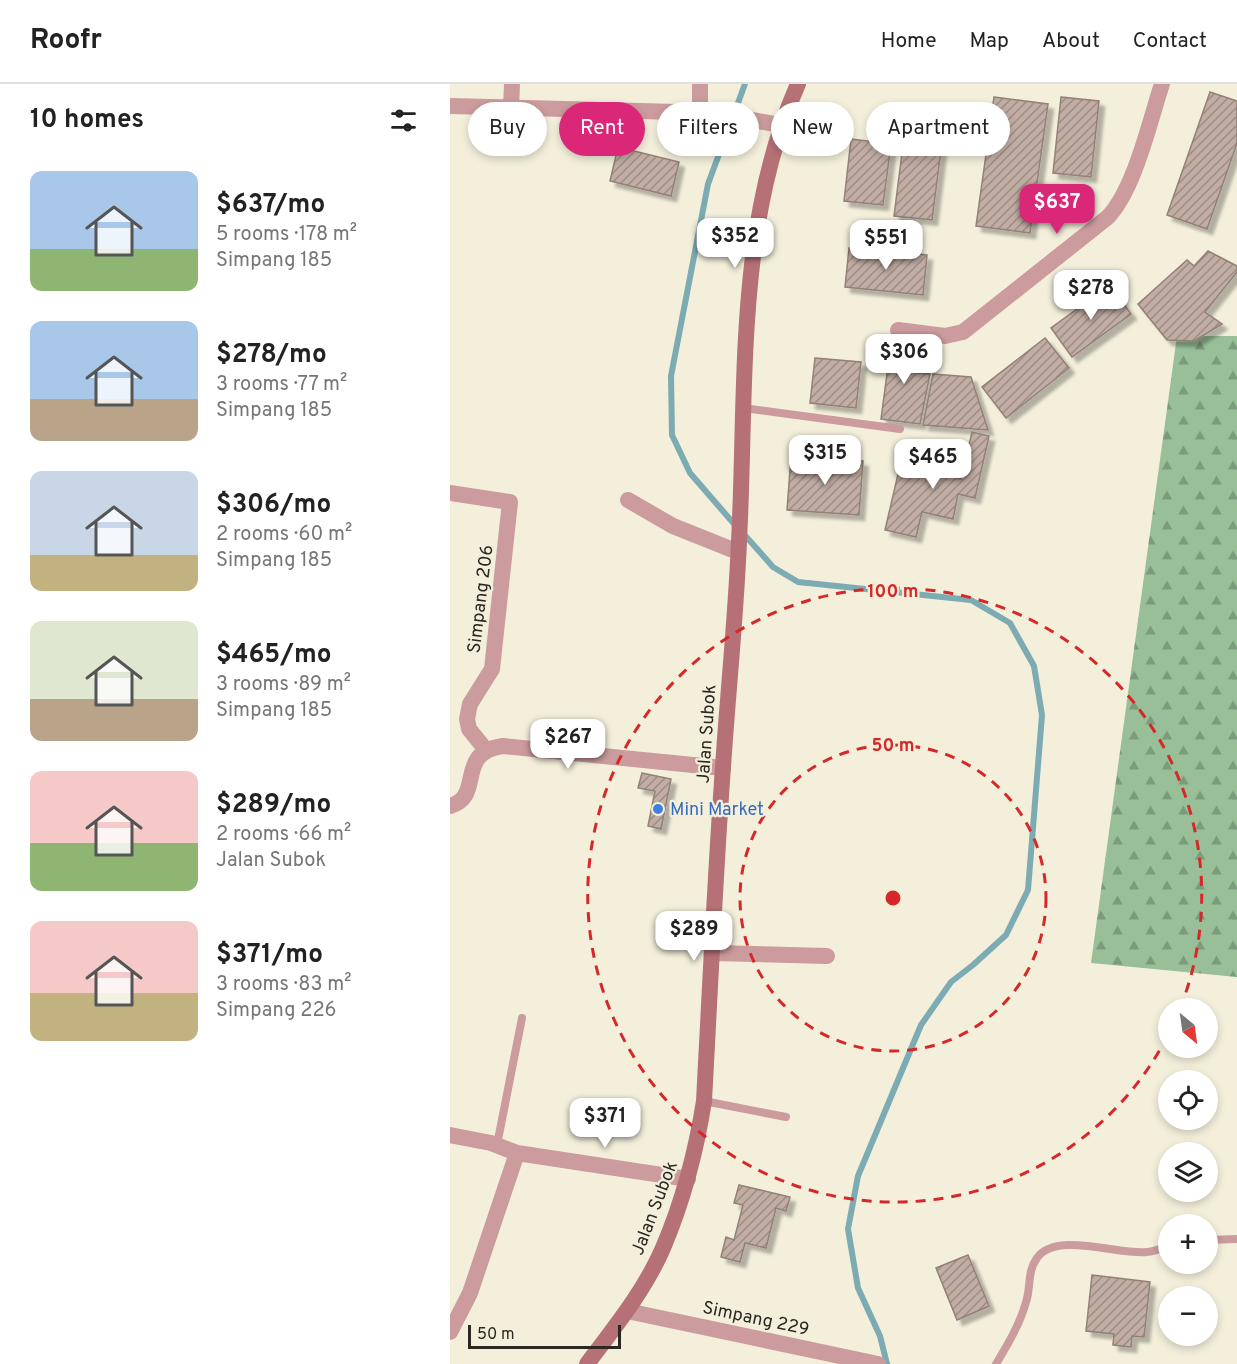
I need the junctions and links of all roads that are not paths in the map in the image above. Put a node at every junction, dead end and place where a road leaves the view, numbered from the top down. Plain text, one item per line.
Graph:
1 (512, 84) edge
2 (700, 84) edge
3 (798, 84) edge
4 (1162, 84) edge
5 (511, 102) edge
6 (705, 102) edge
7 (790, 102) edge
8 (450, 106) edge
9 (468, 107) edge
10 (547, 109) edge
11 (657, 112) edge
12 (772, 156) edge
13 (898, 330) dead end
14 (744, 408) junction
15 (900, 429) dead end
16 (450, 493) edge
17 (628, 500) dead end
18 (739, 548) junction
19 (486, 750) junction
20 (723, 768) junction
21 (450, 806) edge
22 (712, 953) junction
23 (827, 956) dead end
24 (522, 1018) dead end
25 (704, 1101) junction
26 (786, 1117) dead end
27 (450, 1135) edge
28 (497, 1145) junction
29 (517, 1153) junction
30 (688, 1179) junction
31 (1237, 1239) edge
32 (1218, 1240) edge
33 (1158, 1249) edge
34 (627, 1311) junction
35 (450, 1332) edge
36 (875, 1363) edge
37 (587, 1364) edge
38 (996, 1364) edge

1 - 5 street
2 - 6 street
3 - 7 main road, Jalan Subok
4 - 13 street
8 - 9 street
10 - 11 street
12 - 14 main road, Jalan Subok
14 - 15 lane
14 - 18 main road, Jalan Subok
16 - 19 street, Simpang 206
17 - 18 street
18 - 20 main road, Jalan Subok
19 - 20 street
19 - 21 street
20 - 22 main road, Jalan Subok
22 - 23 street
22 - 25 main road, Jalan Subok
24 - 28 lane
25 - 26 lane
25 - 30 main road, Jalan Subok
27 - 28 street
28 - 29 street
29 - 30 street
29 - 35 street
30 - 34 main road, Jalan Subok
31 - 32 lane
33 - 38 lane
34 - 36 street, Simpang 229
34 - 37 main road, Jalan Subok

